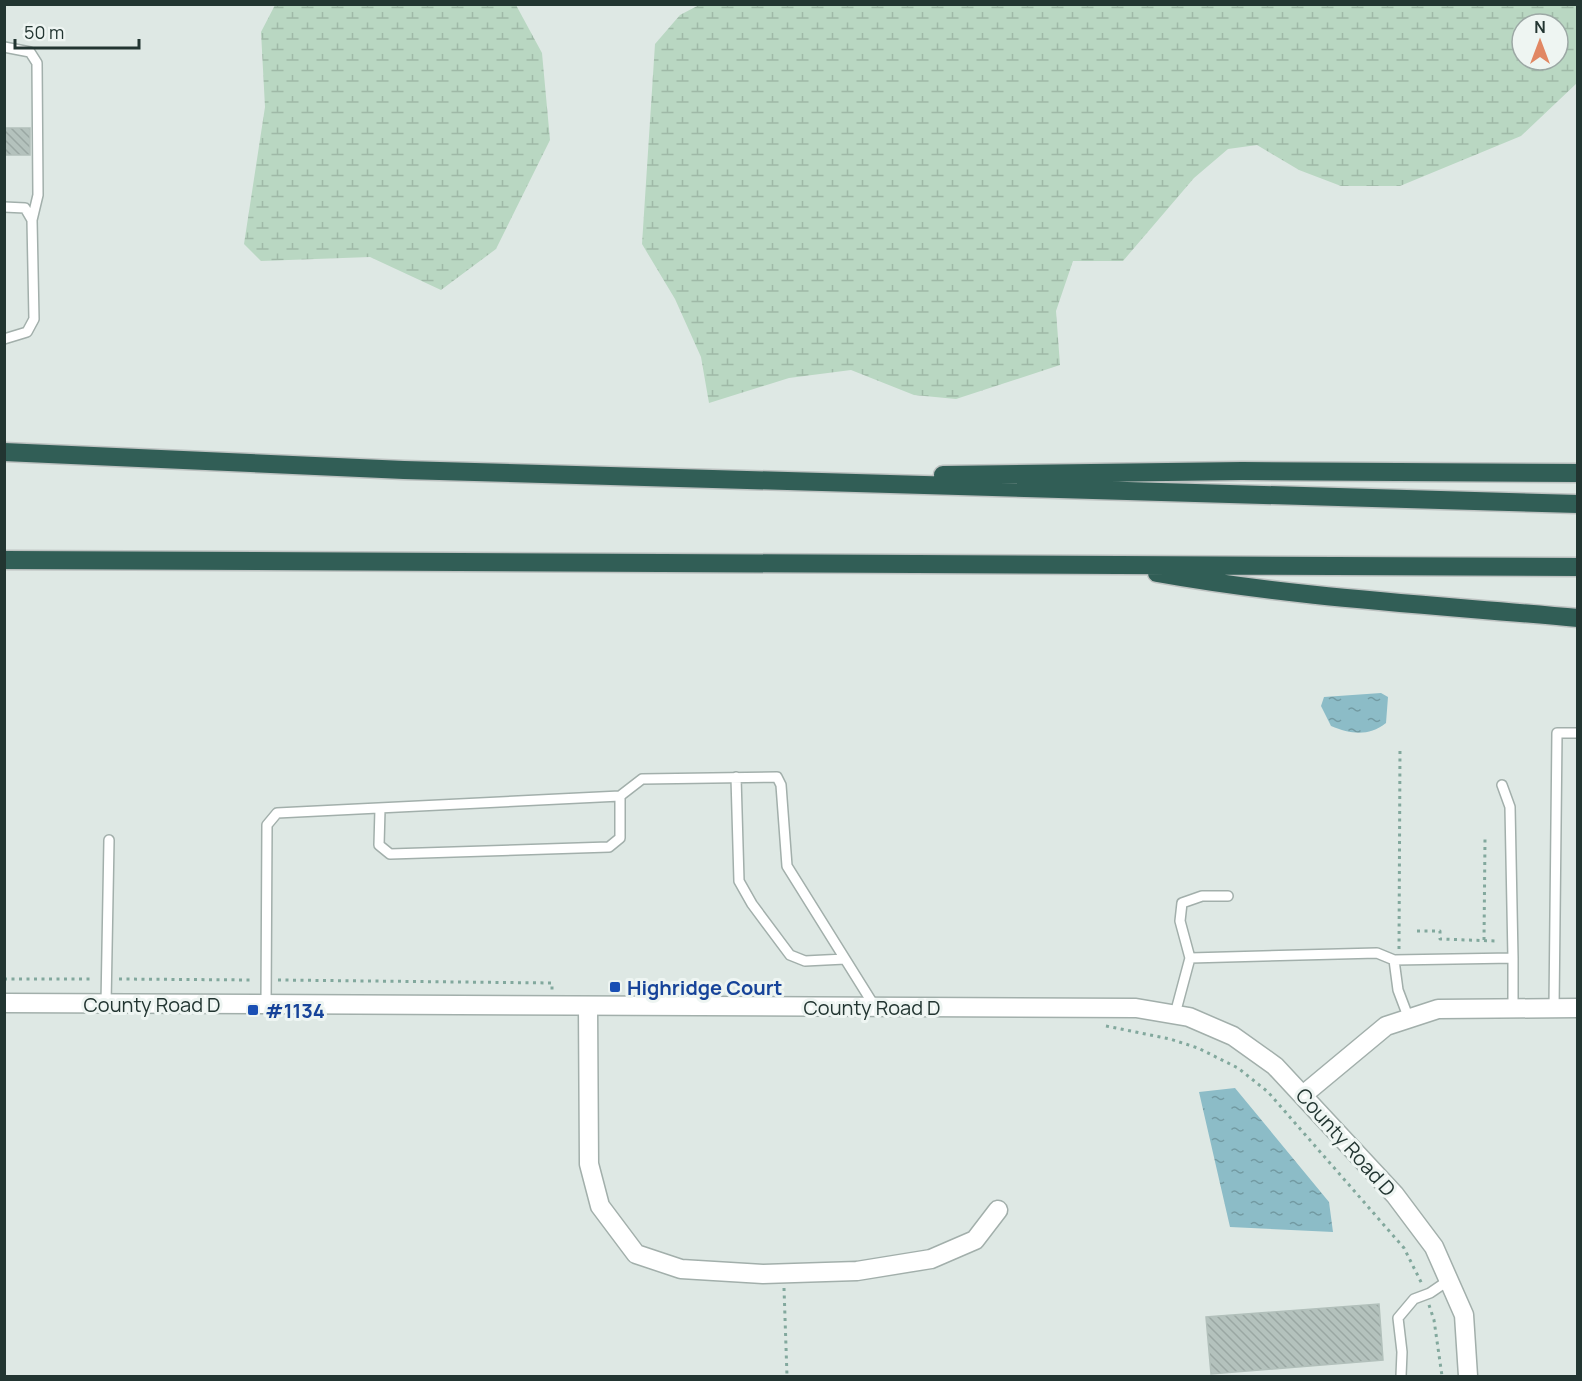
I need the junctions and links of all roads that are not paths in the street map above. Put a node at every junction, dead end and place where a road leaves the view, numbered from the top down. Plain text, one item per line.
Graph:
1 (4, 46) edge
2 (4, 207) edge
3 (32, 220) junction
4 (4, 339) edge
5 (4, 453) edge
6 (1578, 473) edge
7 (678, 478) junction
8 (1578, 504) edge
9 (4, 560) edge
10 (1114, 566) junction
11 (1578, 567) edge
12 (1578, 618) edge
13 (1578, 733) edge
14 (736, 777) junction
15 (1502, 785) dead end
16 (620, 796) junction
17 (380, 809) junction
18 (109, 840) dead end
19 (1228, 896) dead end
20 (1190, 957) junction
21 (1513, 958) junction
22 (845, 959) junction
23 (1396, 960) junction
24 (4, 1003) edge
25 (106, 1004) junction
26 (266, 1004) junction
27 (588, 1006) junction
28 (875, 1007) junction
29 (1513, 1008) junction
30 (1554, 1008) junction
31 (1578, 1008) edge
32 (1175, 1014) junction
33 (1409, 1019) junction
34 (1303, 1095) junction
35 (998, 1210) dead end
36 (1449, 1280) junction
37 (1401, 1377) edge
38 (1468, 1377) edge

1 - 3 lane
2 - 3 lane
3 - 4 lane
5 - 7 highway
6 - 7 highway
7 - 8 highway
9 - 10 highway
10 - 11 highway
10 - 12 highway
13 - 30 lane
14 - 16 lane
14 - 22 lane
14 - 22 lane
15 - 21 lane
16 - 17 lane
16 - 17 lane
17 - 26 lane
18 - 25 lane
19 - 20 lane
20 - 23 lane
20 - 32 lane
21 - 23 lane
21 - 29 lane
22 - 28 lane
23 - 33 lane
24 - 25 street, County Road D
25 - 26 street, County Road D
26 - 27 street, County Road D
27 - 28 street, County Road D
27 - 35 street
28 - 32 street, County Road D
29 - 30 street
29 - 33 street
30 - 31 street
32 - 34 street, County Road D
33 - 34 street
34 - 36 street, County Road D
36 - 37 lane
36 - 38 street, County Road D

